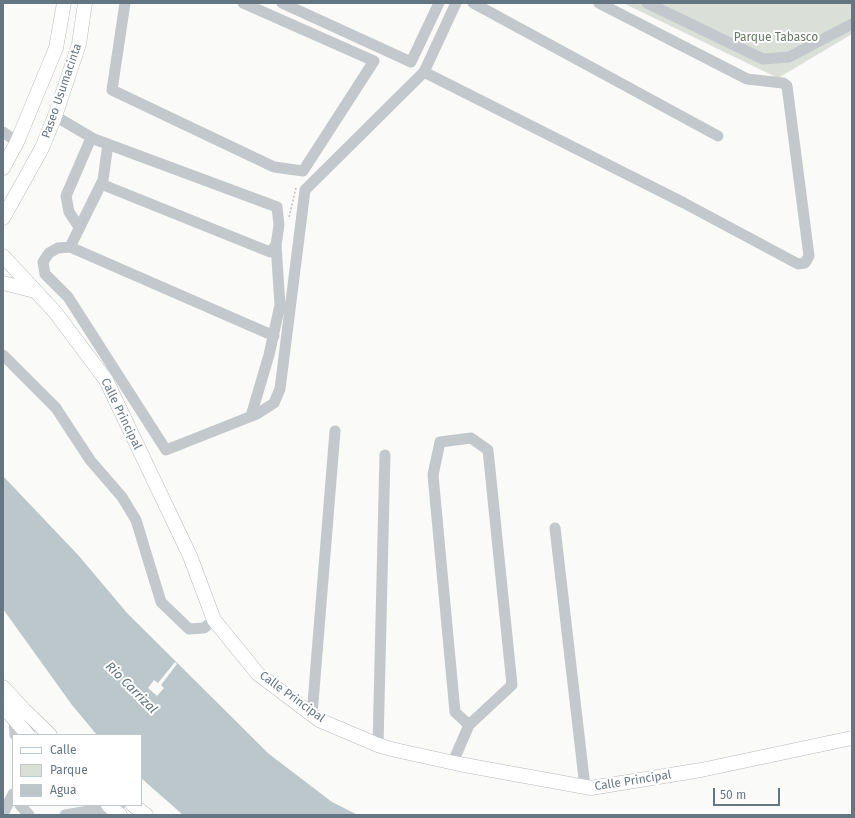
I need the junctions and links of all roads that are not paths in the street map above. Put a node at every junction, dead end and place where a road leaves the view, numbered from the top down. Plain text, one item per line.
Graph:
1 (64, 3) edge
2 (85, 3) edge
3 (125, 3) edge
4 (243, 3) edge
5 (282, 3) edge
6 (439, 3) edge
7 (456, 3) edge
8 (473, 3) edge
9 (599, 3) edge
10 (647, 3) edge
11 (852, 24) edge
12 (339, 29) junction
13 (333, 41) junction
14 (424, 72) junction
15 (55, 116) junction
16 (3, 132) edge
17 (718, 136) dead end
18 (91, 138) junction
19 (17, 142) junction
20 (108, 144) junction
21 (3, 168) edge
22 (101, 184) junction
23 (3, 218) edge
24 (79, 227) junction
25 (276, 245) junction
26 (70, 247) junction
27 (3, 256) edge
28 (3, 283) edge
29 (36, 292) junction
30 (274, 336) junction
31 (3, 355) edge
32 (252, 416) junction
33 (335, 431) dead end
34 (385, 455) dead end
35 (555, 528) dead end
36 (214, 620) junction
37 (3, 687) edge
38 (3, 706) edge
39 (19, 714) junction
40 (312, 715) junction
41 (469, 725) junction
42 (15, 734) edge
43 (28, 734) edge
44 (49, 734) edge
45 (852, 738) edge
46 (378, 745) junction
47 (453, 762) junction
48 (585, 787) junction
49 (12, 796) edge
50 (21, 806) edge
51 (135, 806) edge
52 (115, 809) edge
53 (3, 814) edge
54 (29, 815) edge
55 (65, 815) edge
56 (146, 815) edge

1 - 19 main road, Paseo Usumacinta
2 - 15 main road, Paseo Usumacinta
3 - 13 street
4 - 13 street
5 - 12 street
6 - 12 street
7 - 14 street
8 - 17 street
9 - 14 street
10 - 11 street
12 - 13 street
14 - 32 street
15 - 18 street
15 - 23 main road, Paseo Usumacinta
16 - 19 street
18 - 20 street
18 - 24 street
19 - 21 main road, Paseo Usumacinta
20 - 22 street
20 - 25 street
22 - 24 street
22 - 25 street
24 - 26 street
25 - 30 street
26 - 30 street
26 - 32 street
27 - 29 main road, Calle Principal
28 - 29 main road
29 - 36 main road, Calle Principal
30 - 32 street
31 - 36 street
33 - 40 street
34 - 46 street
35 - 48 street
36 - 40 main road, Calle Principal
37 - 39 main road
38 - 39 main road
39 - 42 street
39 - 43 main road
39 - 44 main road
40 - 46 main road, Calle Principal
41 - 41 street
41 - 47 street
45 - 48 main road, Calle Principal
46 - 47 main road, Calle Principal
47 - 48 main road, Calle Principal
49 - 53 street
50 - 54 street
51 - 56 main road
52 - 55 street

